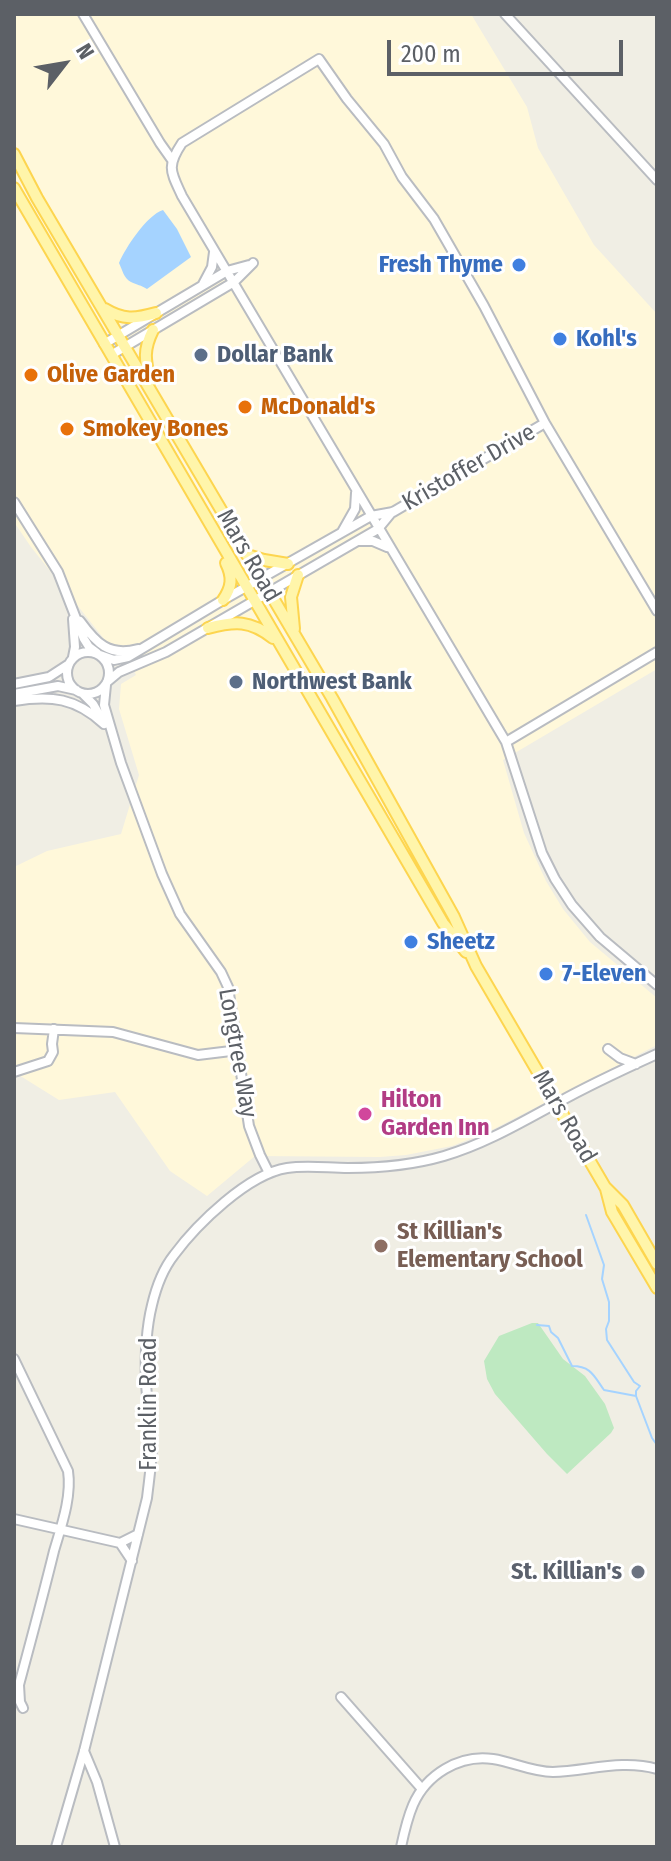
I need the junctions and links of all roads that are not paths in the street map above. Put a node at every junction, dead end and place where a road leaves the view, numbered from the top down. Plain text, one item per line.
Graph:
1 (83, 14) edge
2 (505, 14) edge
3 (14, 154) edge
4 (172, 160) junction
5 (657, 180) edge
6 (14, 188) edge
7 (213, 247) junction
8 (227, 271) junction
9 (234, 282) junction
10 (201, 287) junction
11 (217, 292) junction
12 (247, 305) junction
13 (101, 307) junction
14 (156, 313) junction
15 (153, 330) junction
16 (120, 335) junction
17 (104, 344) junction
18 (126, 347) junction
19 (111, 355) junction
20 (152, 391) junction
21 (545, 423) junction
22 (180, 472) junction
23 (355, 489) junction
24 (14, 502) edge
25 (393, 512) junction
26 (371, 516) junction
27 (378, 529) junction
28 (341, 534) junction
29 (357, 541) junction
30 (392, 551) junction
31 (246, 555) junction
32 (288, 564) junction
33 (298, 575) junction
34 (261, 579) junction
35 (246, 587) junction
36 (268, 592) junction
37 (223, 600) junction
38 (254, 601) junction
39 (71, 607) junction
40 (657, 611) edge
41 (208, 628) junction
42 (294, 635) junction
43 (279, 643) junction
44 (142, 648) junction
45 (657, 652) edge
46 (98, 654) junction
47 (70, 662) junction
48 (14, 684) edge
49 (106, 684) junction
50 (79, 692) junction
51 (14, 694) edge
52 (14, 701) edge
53 (104, 724) junction
54 (506, 742) junction
55 (121, 763) junction
56 (474, 963) junction
57 (657, 985) edge
58 (14, 1028) edge
59 (54, 1029) junction
60 (239, 1050) junction
61 (657, 1054) edge
62 (636, 1064) junction
63 (14, 1072) edge
64 (618, 1072) junction
65 (556, 1103) junction
66 (269, 1173) junction
67 (605, 1187) junction
68 (657, 1264) edge
69 (657, 1288) edge
70 (14, 1359) edge
71 (14, 1519) edge
72 (60, 1530) junction
73 (138, 1534) junction
74 (120, 1543) junction
75 (132, 1561) junction
76 (341, 1697) dead end
77 (23, 1708) dead end
78 (84, 1751) junction
79 (657, 1769) edge
80 (422, 1789) junction
81 (56, 1847) edge
82 (115, 1847) edge
83 (401, 1847) edge

1 - 4 street
2 - 5 street
3 - 13 main road, Mars Road
4 - 7 street
4 - 21 street
6 - 17 main road, Mars Road
7 - 8 street
7 - 10 street
8 - 9 street
8 - 9 street
8 - 10 street
9 - 11 street
9 - 12 street
10 - 14 street
11 - 12 street
11 - 15 street
12 - 23 street
13 - 14 main road
13 - 16 main road, Mars Road
14 - 16 street
15 - 18 street
15 - 20 main road
16 - 17 street
16 - 18 main road, Mars Road
17 - 19 main road, Mars Road
18 - 19 street
18 - 20 main road, Mars Road
19 - 22 main road, Mars Road
20 - 31 main road, Mars Road
21 - 25 street, Kristoffer Drive
21 - 40 street
22 - 35 main road, Mars Road
22 - 37 main road
23 - 26 street
23 - 28 street
24 - 39 street
25 - 26 street, Kristoffer Drive
25 - 27 street, Kristoffer Drive
26 - 27 street
26 - 28 street, Kristoffer Drive
27 - 29 street, Kristoffer Drive
27 - 30 street
28 - 32 street, Kristoffer Drive
29 - 30 street
29 - 33 street, Kristoffer Drive
30 - 54 street
31 - 32 main road
31 - 34 main road, Mars Road
32 - 34 street, Kristoffer Drive
33 - 36 street, Kristoffer Drive
33 - 42 main road
34 - 35 street, Kristoffer Drive
34 - 36 main road, Mars Road
35 - 37 street, Kristoffer Drive
35 - 38 main road, Mars Road
36 - 38 street, Kristoffer Drive
36 - 42 main road, Mars Road
37 - 44 street, Kristoffer Drive
38 - 41 street, Kristoffer Drive
38 - 43 main road, Mars Road
39 - 44 street
39 - 46 street
39 - 47 street
41 - 43 main road
41 - 49 street, Kristoffer Drive
42 - 56 main road, Mars Road
43 - 56 main road, Mars Road
44 - 46 street, Kristoffer Drive
45 - 54 street
46 - 47 street
46 - 49 street
47 - 48 street
47 - 50 street
49 - 50 street
49 - 55 street
50 - 51 street
50 - 53 street
52 - 53 street
53 - 55 street
54 - 57 street
55 - 60 street, Longtree Way
56 - 65 main road, Mars Road
58 - 59 street
59 - 60 street
59 - 63 street
60 - 66 street, Longtree Way
61 - 62 street, Franklin Road
62 - 64 street, Franklin Road
62 - 64 street
64 - 65 street, Franklin Road
65 - 66 street, Franklin Road
65 - 67 main road, Mars Road
66 - 73 street, Franklin Road
67 - 68 main road, Mars Road
67 - 69 main road, Mars Road
70 - 72 street
71 - 72 street
72 - 74 street
72 - 77 street
73 - 74 street
73 - 75 street, Franklin Road
74 - 75 street
75 - 78 street, Franklin Road
76 - 80 street
78 - 81 street, Franklin Road
78 - 82 street
79 - 80 street
80 - 83 street

